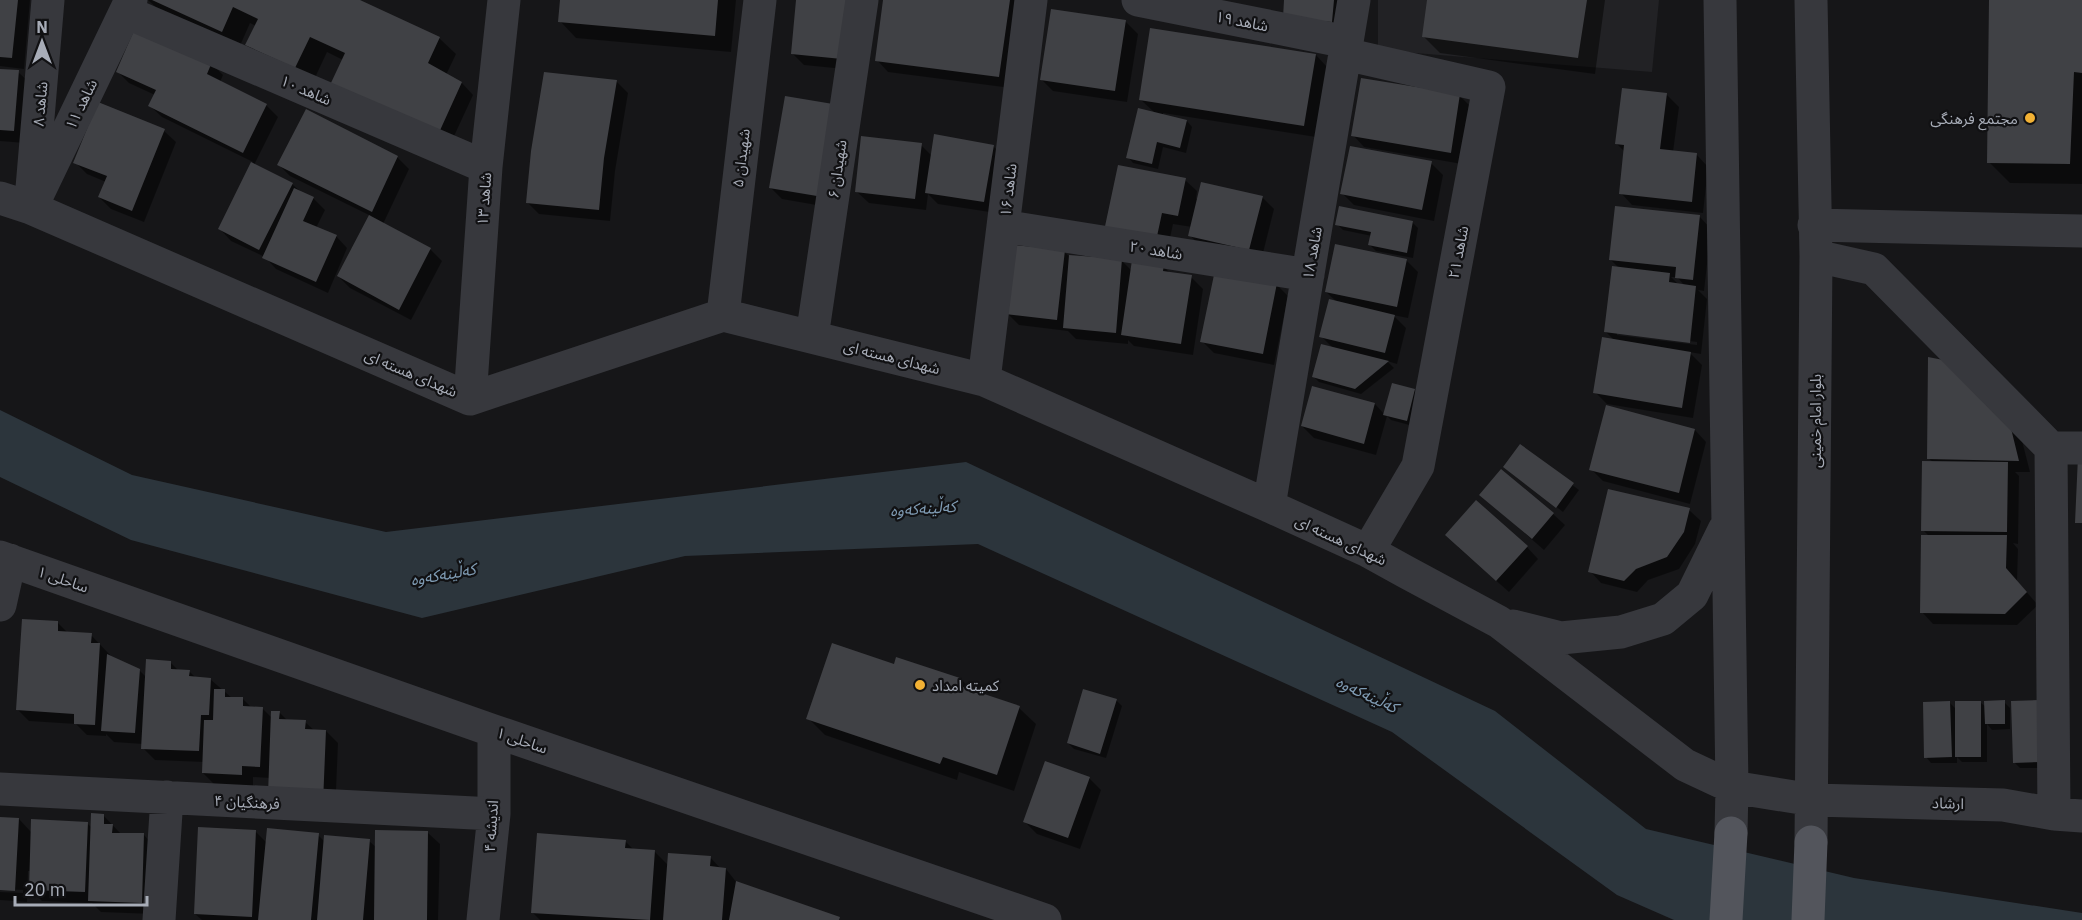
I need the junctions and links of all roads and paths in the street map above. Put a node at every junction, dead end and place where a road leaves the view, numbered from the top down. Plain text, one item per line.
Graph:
1 (48, 0) edge
2 (503, 0) edge
3 (760, 0) edge
4 (862, 0) edge
5 (1031, 0) edge
6 (1138, 0) edge
7 (1354, 0) edge
8 (1720, 0) edge
9 (1810, 0) edge
10 (128, 6) edge
11 (1346, 48) junction
12 (486, 167) junction
13 (0, 198) edge
14 (31, 208) junction
15 (1004, 226) junction
16 (2082, 231) edge
17 (1815, 241) junction
18 (1308, 275) junction
19 (723, 315) junction
20 (812, 337) junction
21 (984, 380) junction
22 (470, 399) junction
23 (2067, 448) edge
24 (1269, 506) junction
25 (1727, 523) junction
26 (1368, 551) junction
27 (5, 558) edge
28 (0, 605) edge
29 (1499, 622) junction
30 (494, 731) junction
31 (1732, 787) junction
32 (0, 789) edge
33 (167, 798) junction
34 (1812, 800) junction
35 (494, 814) junction
36 (2068, 815) edge
37 (1731, 833) joint
38 (1811, 842) joint
39 (159, 920) edge
40 (483, 920) edge
41 (1045, 920) edge
42 (1726, 920) edge
43 (1808, 920) edge

1 - 14 street, شاهد ۸
2 - 12 street, شاهد ۱۳
3 - 19 street, شهیدان ۵
4 - 20 street, شهیدان ۶
5 - 15 street, شاهد ۱۶
6 - 11 street, شاهد ۱۹
7 - 11 street, شاهد ۱۸
8 - 25 street
9 - 17 street, بلوار امام خمینی
10 - 12 street, شاهد ۱۰
10 - 14 street, شاهد ۱۱
11 - 18 street, شاهد ۱۸
11 - 26 street, شاهد ۲۱
12 - 22 street, شاهد ۱۳
13 - 14 street, شهدای هسته ای
14 - 22 street, شهدای هسته ای
15 - 18 street, شاهد ۲۰
15 - 21 street, شاهد ۱۶
16 - 17 street
17 - 23 street
17 - 34 street, بلوار امام خمینی
18 - 24 street, شاهد ۱۸
19 - 20 street, شهدای هسته ای
19 - 22 street, شهدای هسته ای
20 - 21 street, شهدای هسته ای
21 - 24 street, شهدای هسته ای
23 - 36 street
24 - 26 street, شهدای هسته ای
25 - 29 street
25 - 31 street
26 - 29 street, شهدای هسته ای
27 - 28 street
27 - 30 street, ساحلی ۱
29 - 31 street, شهدای هسته ای
30 - 35 street, اندیشه ۴
30 - 41 street, ساحلی ۱
31 - 34 street, ارشاد
31 - 37 street
32 - 33 street, فرهنگیان ۴
33 - 35 street, فرهنگیان ۴
33 - 39 street
34 - 36 street, ارشاد
34 - 38 street, بلوار امام خمینی
35 - 40 street, اندیشه ۴
37 - 42 main road
38 - 43 main road

